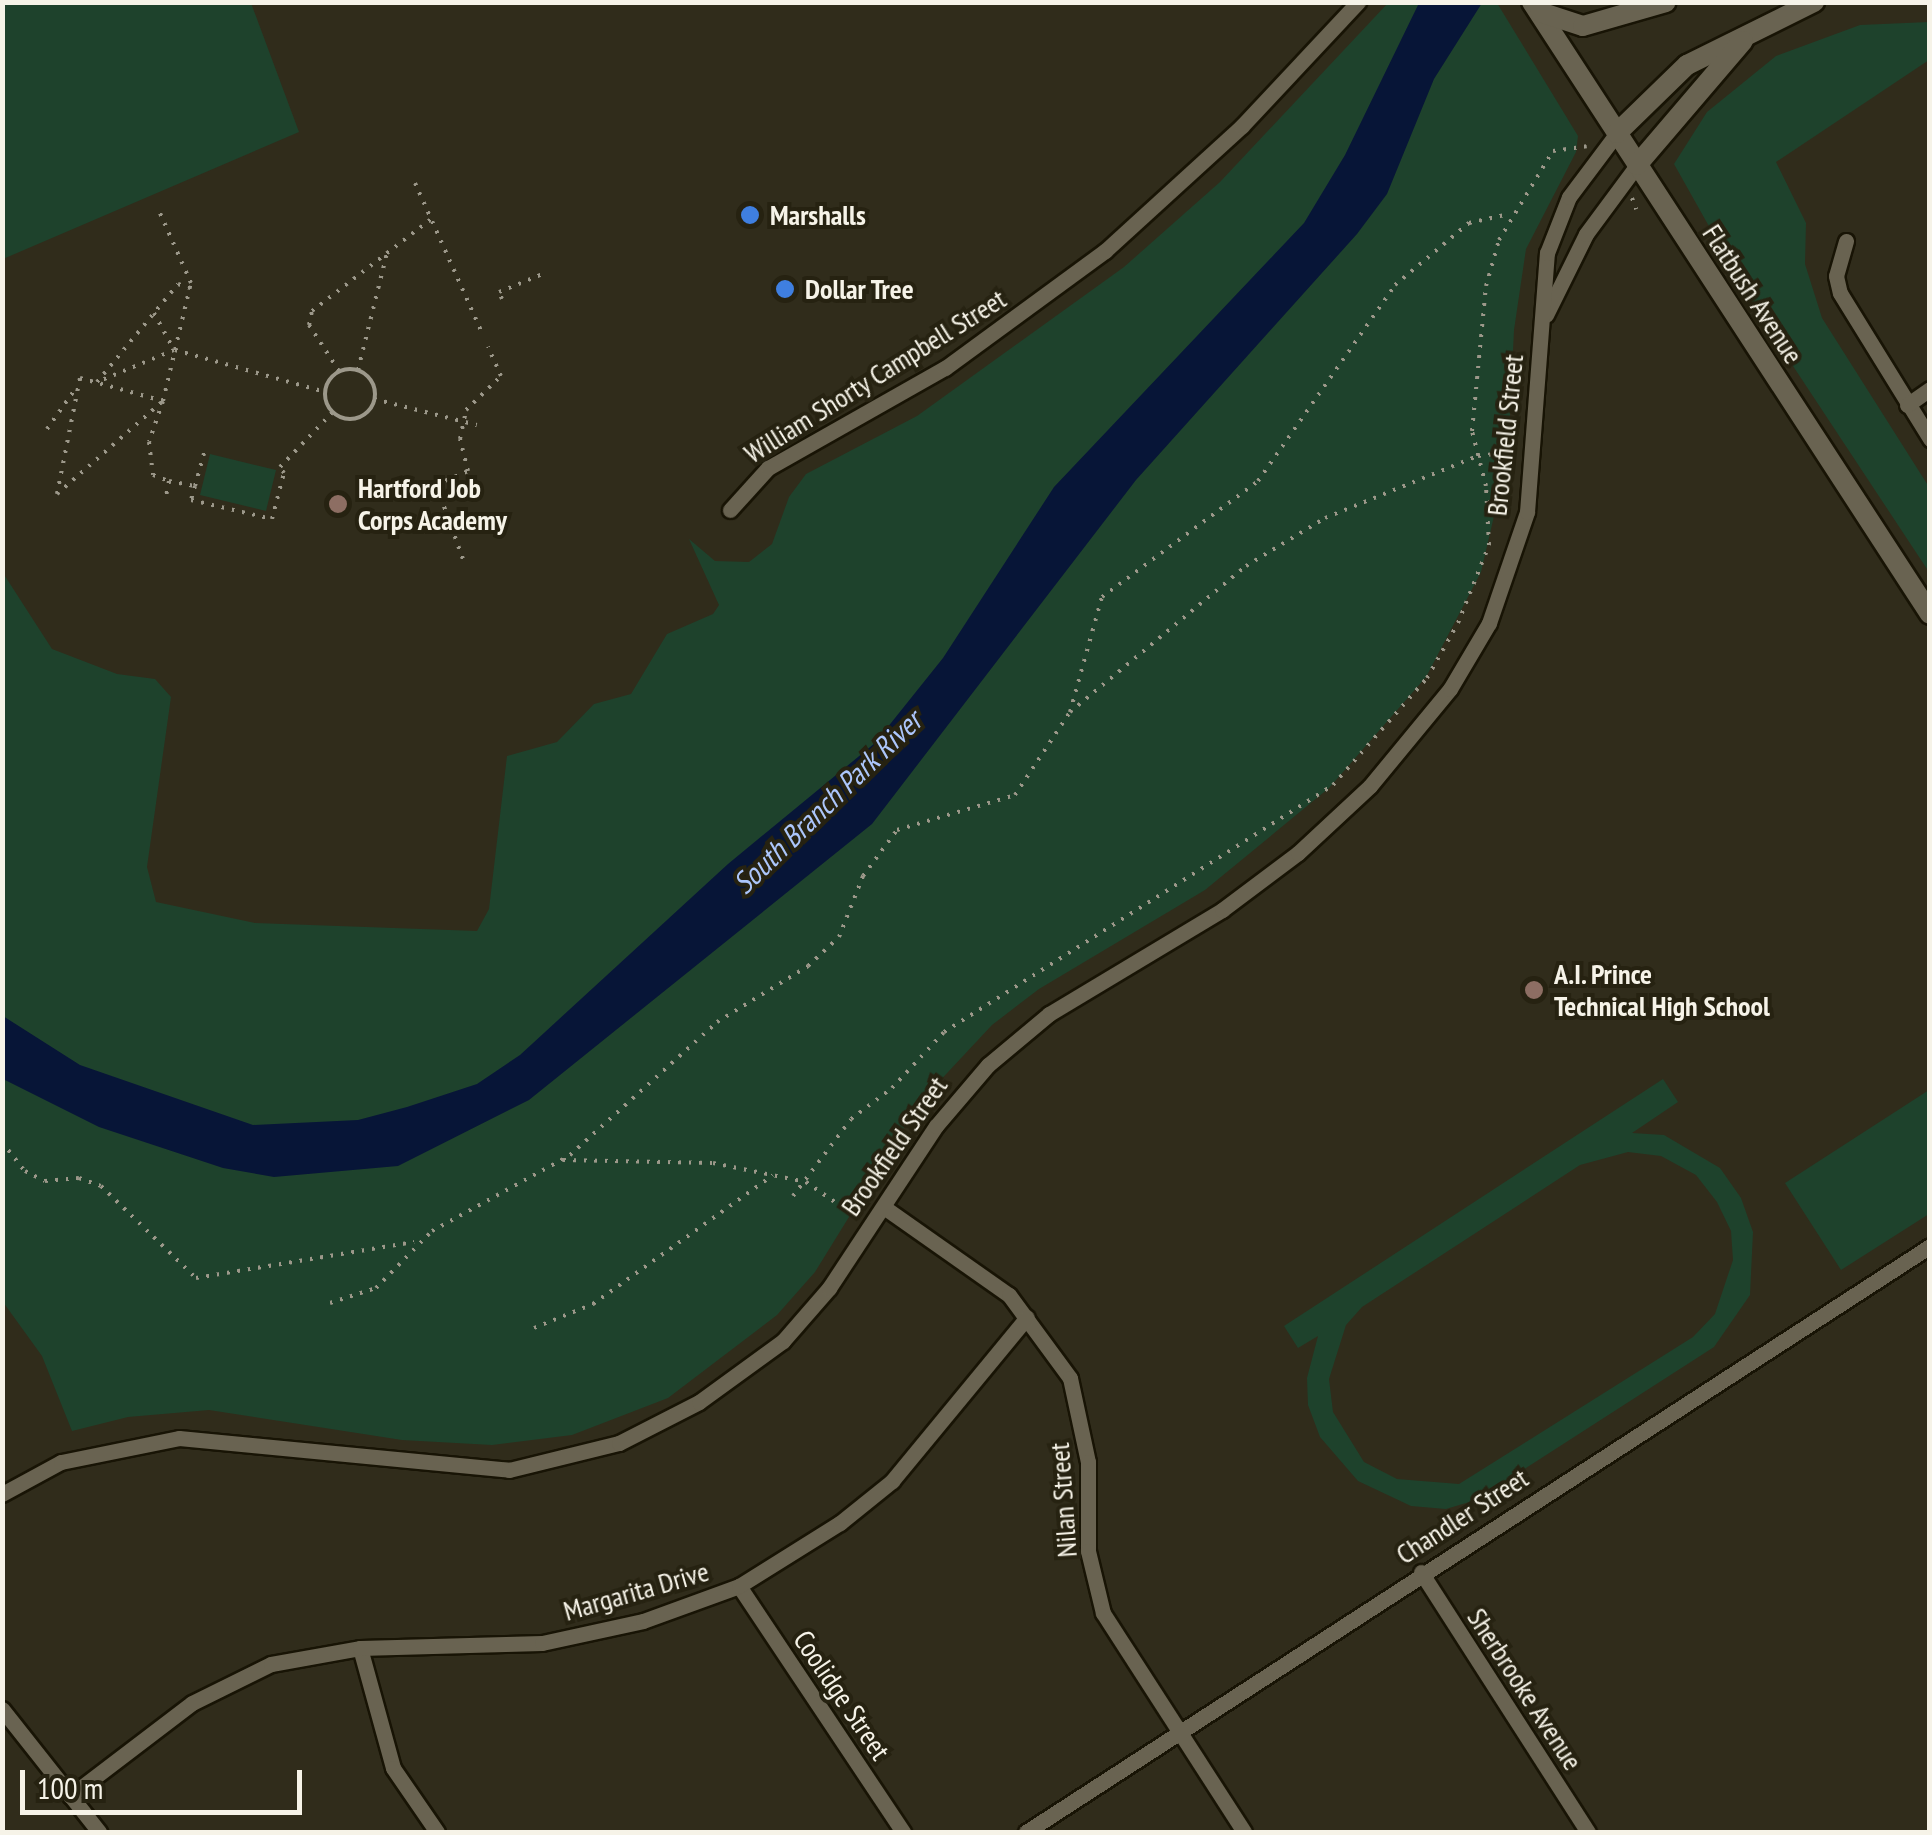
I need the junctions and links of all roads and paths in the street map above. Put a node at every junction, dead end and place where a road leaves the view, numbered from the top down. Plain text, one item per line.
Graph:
1 (1358, 2) edge
2 (1666, 2) edge
3 (1814, 2) edge
4 (1535, 6) edge
5 (1752, 31) junction
6 (1617, 133) junction
7 (1586, 145) dead end
8 (1637, 164) junction
9 (415, 183) dead end
10 (160, 213) dead end
11 (1509, 214) junction
12 (432, 217) junction
13 (1846, 241) dead end
14 (387, 252) junction
15 (545, 273) dead end
16 (190, 288) junction
17 (502, 299) dead end
18 (154, 313) junction
19 (1544, 318) junction
20 (483, 334) dead end
21 (488, 347) dead end
22 (174, 350) junction
23 (358, 370) junction
24 (339, 371) junction
25 (96, 382) junction
26 (79, 385) junction
27 (1930, 389) edge
28 (325, 392) junction
29 (374, 398) junction
30 (163, 400) junction
31 (1906, 404) junction
32 (334, 412) junction
33 (462, 421) junction
34 (477, 425) dead end
35 (47, 429) dead end
36 (1930, 439) edge
37 (206, 446) dead end
38 (1536, 448) junction
39 (1478, 456) junction
40 (169, 481) junction
41 (436, 485) junction
42 (195, 486) junction
43 (426, 489) dead end
44 (166, 497) dead end
45 (730, 510) dead end
46 (464, 562) dead end
47 (1930, 614) edge
48 (1070, 712) junction
49 (2, 1142) edge
50 (563, 1160) junction
51 (772, 1175) junction
52 (806, 1182) junction
53 (793, 1196) dead end
54 (885, 1208) junction
55 (871, 1226) junction
56 (416, 1242) junction
57 (1930, 1246) edge
58 (330, 1304) dead end
59 (1027, 1317) junction
60 (534, 1328) dead end
61 (2, 1494) edge
62 (1420, 1572) junction
63 (739, 1586) junction
64 (360, 1648) junction
65 (2, 1709) edge
66 (1177, 1732) junction
67 (70, 1796) junction
68 (98, 1832) edge
69 (436, 1832) edge
70 (902, 1832) edge
71 (1026, 1832) edge
72 (1244, 1832) edge
73 (1588, 1832) edge

1 - 45 street, William Shorty Campbell Street
2 - 4 street
3 - 5 street, Brookfield Street
4 - 6 street, Flatbush Avenue
5 - 6 street, Brookfield Street
5 - 8 street, Brookfield Street
6 - 8 street, Flatbush Avenue
6 - 19 street, Brookfield Street
7 - 11 path
8 - 19 street, Brookfield Street
8 - 47 street, Flatbush Avenue
9 - 12 path
10 - 16 path
11 - 39 path
11 - 48 path
12 - 14 path
12 - 20 path
13 - 31 street
14 - 23 path
14 - 24 path
15 - 17 path
16 - 18 path
16 - 22 path
18 - 22 path
18 - 25 path
19 - 38 street, Brookfield Street
21 - 33 path
22 - 25 path
22 - 28 path
22 - 30 path
23 - 24 path
23 - 29 path
24 - 28 path
25 - 26 path
25 - 30 path
26 - 30 path
26 - 35 path
27 - 31 street
28 - 32 path
29 - 32 path
29 - 33 path
30 - 40 path
31 - 36 street
32 - 42 path
33 - 34 path
33 - 41 path
37 - 42 path
38 - 39 path
38 - 54 street, Brookfield Street
39 - 48 path
39 - 52 path
40 - 42 path
40 - 44 path
41 - 43 path
41 - 46 path
48 - 50 path
49 - 56 path
50 - 51 path
50 - 56 path
51 - 52 path
51 - 60 path
52 - 53 path
52 - 55 path
54 - 55 street, Brookfield Street
54 - 59 street, Nilan Street
55 - 61 street, Brookfield Street
56 - 58 path
57 - 62 street, Chandler Street
59 - 63 street, Margarita Drive
59 - 66 street, Nilan Street
62 - 66 street, Chandler Street
62 - 73 street, Sherbrooke Avenue
63 - 64 street, Margarita Drive
63 - 70 street, Coolidge Street
64 - 67 street, Margarita Drive
64 - 69 street
65 - 67 street
66 - 71 street, Chandler Street
66 - 72 street, Nilan Street
67 - 68 street

